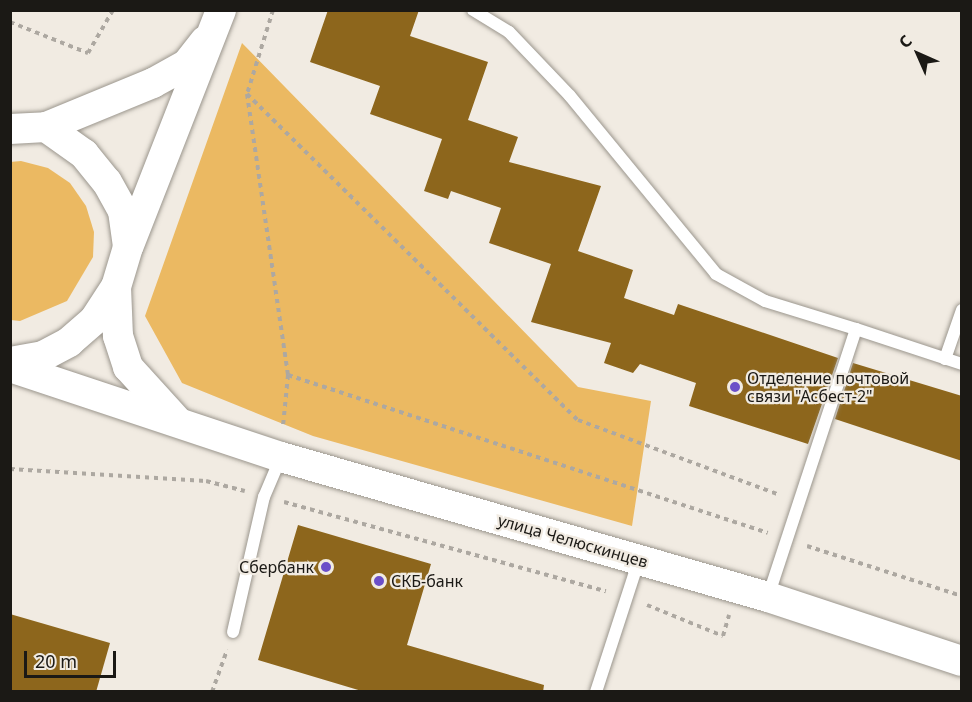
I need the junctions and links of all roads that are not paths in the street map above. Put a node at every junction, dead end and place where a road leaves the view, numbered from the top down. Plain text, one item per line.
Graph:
1 (473, 10) edge
2 (218, 20) edge
3 (21, 126) edge
4 (128, 247) junction
5 (116, 287) junction
6 (962, 310) edge
7 (856, 329) junction
8 (945, 358) junction
9 (10, 364) edge
10 (962, 364) edge
11 (183, 425) junction
12 (281, 456) junction
13 (639, 560) junction
14 (768, 597) junction
15 (233, 632) road end
16 (962, 661) edge
17 (596, 692) edge

1 - 7 lane
2 - 3 street
2 - 4 street
3 - 4 street
4 - 5 street
5 - 9 street
5 - 11 street
6 - 8 lane
7 - 8 lane
7 - 14 lane
8 - 10 lane
9 - 11 street, улица Челюскинцев
11 - 12 street, улица Челюскинцев
12 - 13 street, улица Челюскинцев
12 - 15 lane
13 - 14 street, улица Челюскинцев
13 - 17 lane
14 - 16 street, улица Челюскинцев

